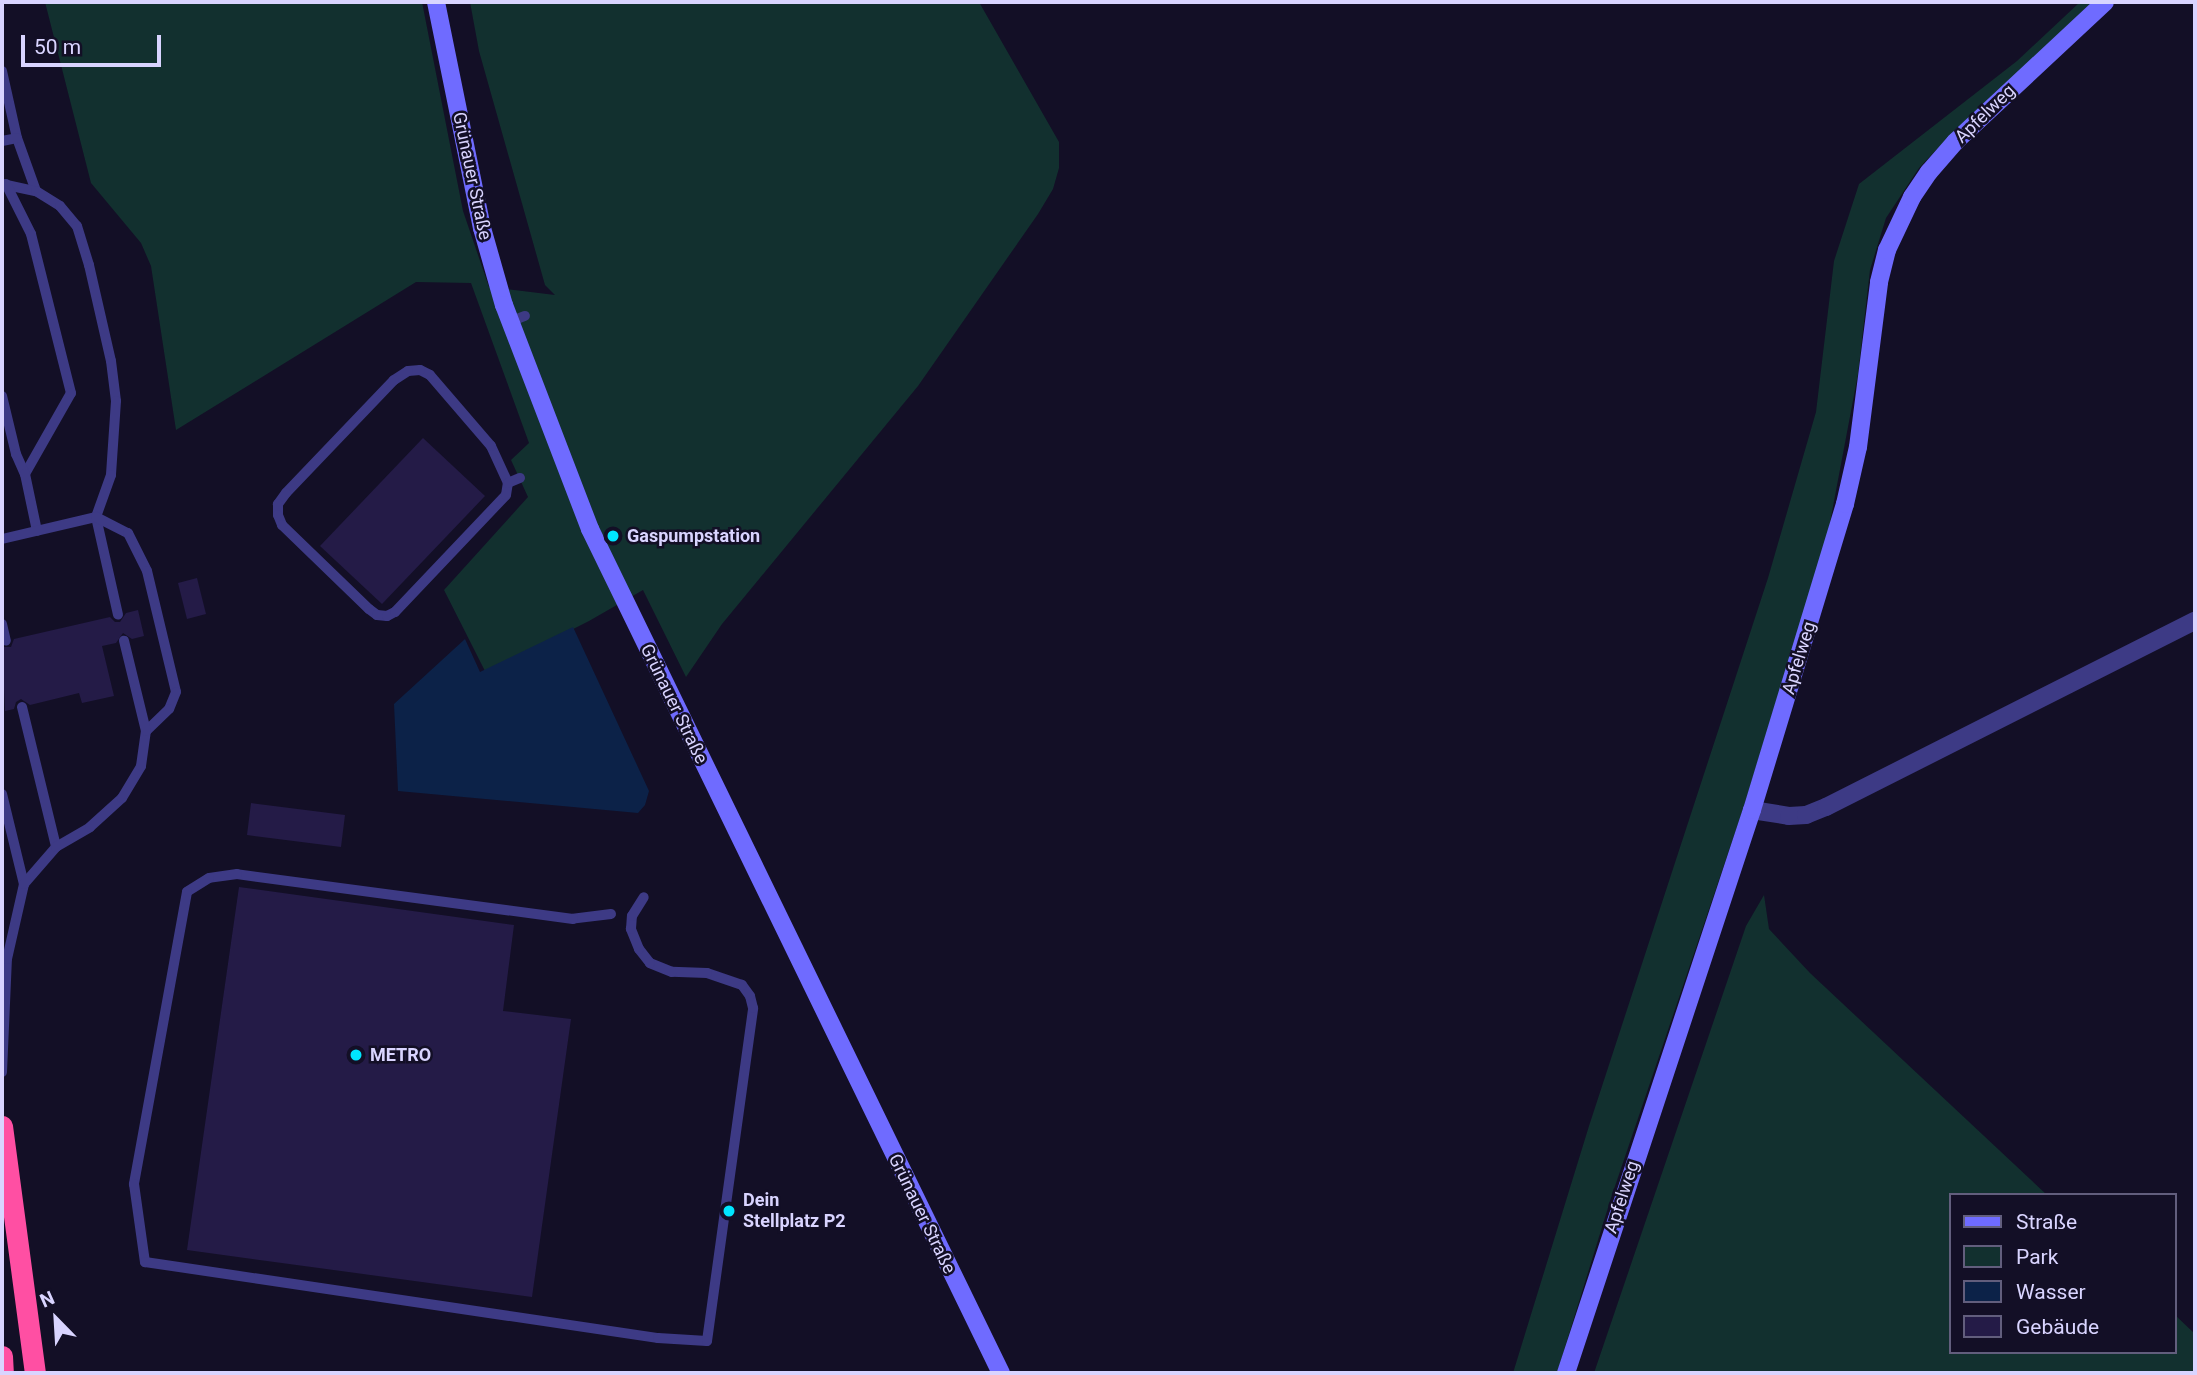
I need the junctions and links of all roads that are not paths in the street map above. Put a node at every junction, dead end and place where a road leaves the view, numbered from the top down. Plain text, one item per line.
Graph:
1 (436, 2) edge
2 (2105, 2) edge
3 (2, 71) edge
4 (17, 138) junction
5 (2, 141) edge
6 (4, 184) edge
7 (36, 191) junction
8 (2, 396) edge
9 (25, 474) junction
10 (520, 478) dead end
11 (508, 483) junction
12 (96, 517) junction
13 (37, 531) junction
14 (2, 539) edge
15 (118, 615) dead end
16 (2195, 621) edge
17 (2, 624) edge
18 (6, 641) dead end
19 (124, 641) dead end
20 (22, 707) dead end
21 (146, 731) junction
22 (2, 794) edge
23 (1752, 810) junction
24 (55, 847) junction
25 (24, 884) junction
26 (644, 897) dead end
27 (611, 914) dead end
28 (2, 1072) edge
29 (2, 1126) edge
30 (2, 1356) edge
31 (3, 1373) edge
32 (35, 1373) edge
33 (1002, 1373) edge
34 (1566, 1373) edge

1 - 33 street, Grünauer Straße
2 - 23 street, Apfelweg
3 - 4 lane
4 - 5 lane
4 - 7 lane
6 - 7 lane
6 - 9 lane
7 - 12 lane
8 - 9 lane
9 - 13 lane
10 - 11 lane
11 - 11 lane
12 - 13 lane
12 - 15 lane
12 - 21 lane
13 - 14 lane
16 - 23 street
17 - 18 lane
19 - 21 lane
20 - 24 lane
21 - 24 lane
22 - 25 lane
23 - 34 street, Apfelweg
24 - 25 lane
25 - 28 lane
26 - 27 lane
29 - 32 highway
30 - 31 highway

